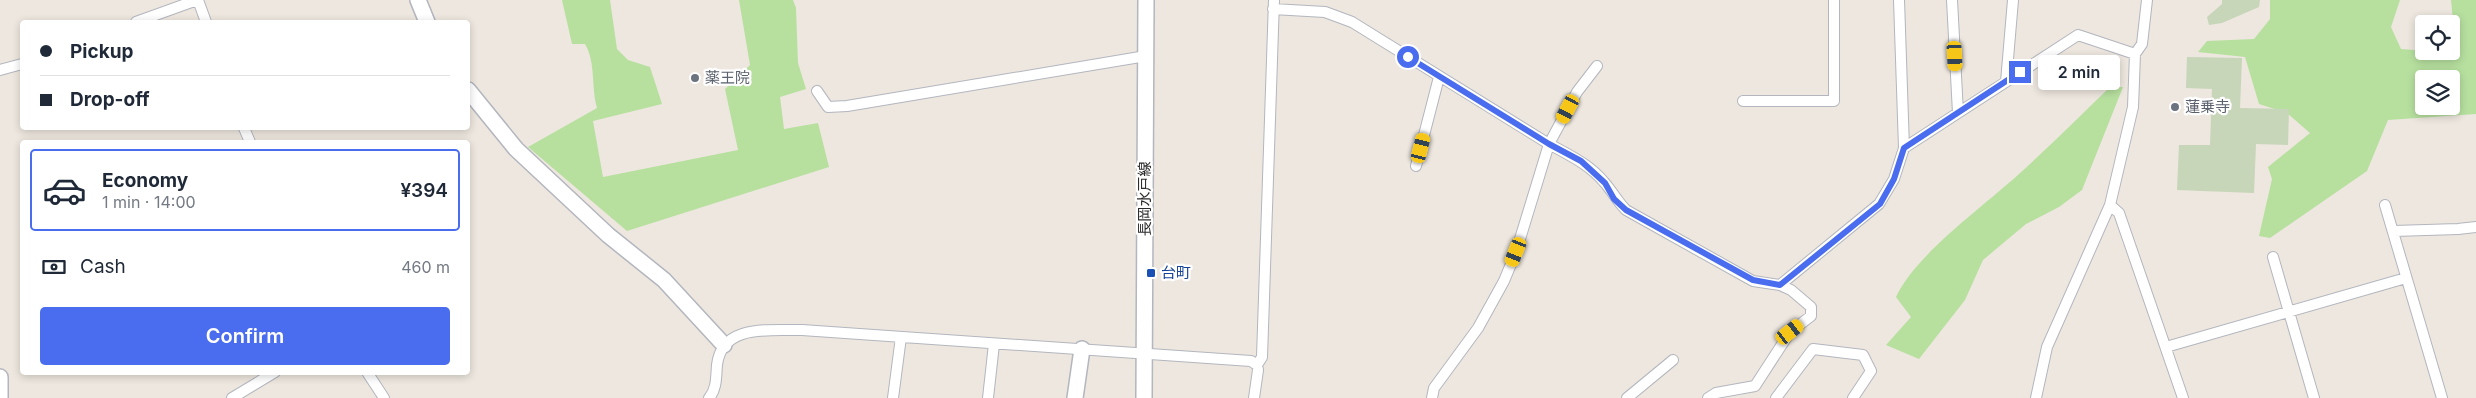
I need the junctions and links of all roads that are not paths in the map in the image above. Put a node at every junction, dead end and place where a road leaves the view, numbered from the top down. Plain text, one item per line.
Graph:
1 (198, 0) edge
2 (418, 0) edge
3 (1146, 0) edge
4 (1834, 0) edge
5 (1899, 0) edge
6 (1952, 0) edge
7 (2013, 0) edge
8 (2147, 0) edge
9 (1273, 4) edge
10 (142, 20) edge
11 (205, 20) edge
12 (426, 20) edge
13 (2135, 54) junction
14 (1146, 56) junction
15 (20, 65) edge
16 (1597, 66) dead end
17 (0, 70) edge
18 (1439, 77) junction
19 (2006, 82) junction
20 (817, 91) dead end
21 (470, 92) edge
22 (1743, 101) dead end
23 (1958, 113) junction
24 (1549, 144) junction
25 (1904, 148) junction
26 (1416, 166) dead end
27 (2110, 205) junction
28 (2385, 205) dead end
29 (2476, 227) edge
30 (2394, 231) junction
31 (2273, 257) dead end
32 (2406, 278) junction
33 (1780, 285) junction
34 (2289, 312) junction
35 (901, 337) junction
36 (994, 344) junction
37 (724, 345) junction
38 (2166, 347) junction
39 (1082, 349) junction
40 (1145, 353) junction
41 (1673, 360) dead end
42 (1257, 365) junction
43 (270, 375) edge
44 (369, 375) edge
45 (0, 377) edge
46 (712, 396) edge
47 (0, 398) edge
48 (232, 398) edge
49 (384, 398) edge
50 (893, 398) edge
51 (988, 398) edge
52 (1075, 398) edge
53 (1144, 398) edge
54 (1254, 398) edge
55 (1432, 398) edge
56 (1627, 398) edge
57 (1708, 398) edge
58 (1776, 398) edge
59 (1853, 398) edge
60 (2036, 398) edge
61 (2183, 398) edge
62 (2314, 398) edge
63 (2442, 398) edge

1 - 10 street
1 - 11 street
2 - 12 street
3 - 14 street, 長岡水戸線
4 - 22 street
5 - 25 street
6 - 23 street
7 - 19 street
8 - 13 street
9 - 18 street
9 - 42 street
13 - 19 street
13 - 27 street
14 - 20 street
14 - 40 street, 長岡水戸線
15 - 17 street
16 - 24 street
18 - 24 street
18 - 26 street
19 - 23 street
21 - 37 street
23 - 25 street
24 - 33 street
24 - 55 street
25 - 33 street
27 - 38 street
27 - 60 street
28 - 30 street
29 - 30 street
30 - 32 street
31 - 34 street
32 - 34 street
32 - 63 street
33 - 57 street
34 - 38 street
34 - 62 street
35 - 36 street
35 - 37 street
35 - 50 street
36 - 39 street
36 - 51 street
37 - 46 street
38 - 61 street
39 - 40 street
39 - 52 street
40 - 42 street
40 - 53 street, 長岡水戸線
41 - 56 street
42 - 54 street
43 - 48 street
44 - 49 street
45 - 47 street
58 - 59 street

